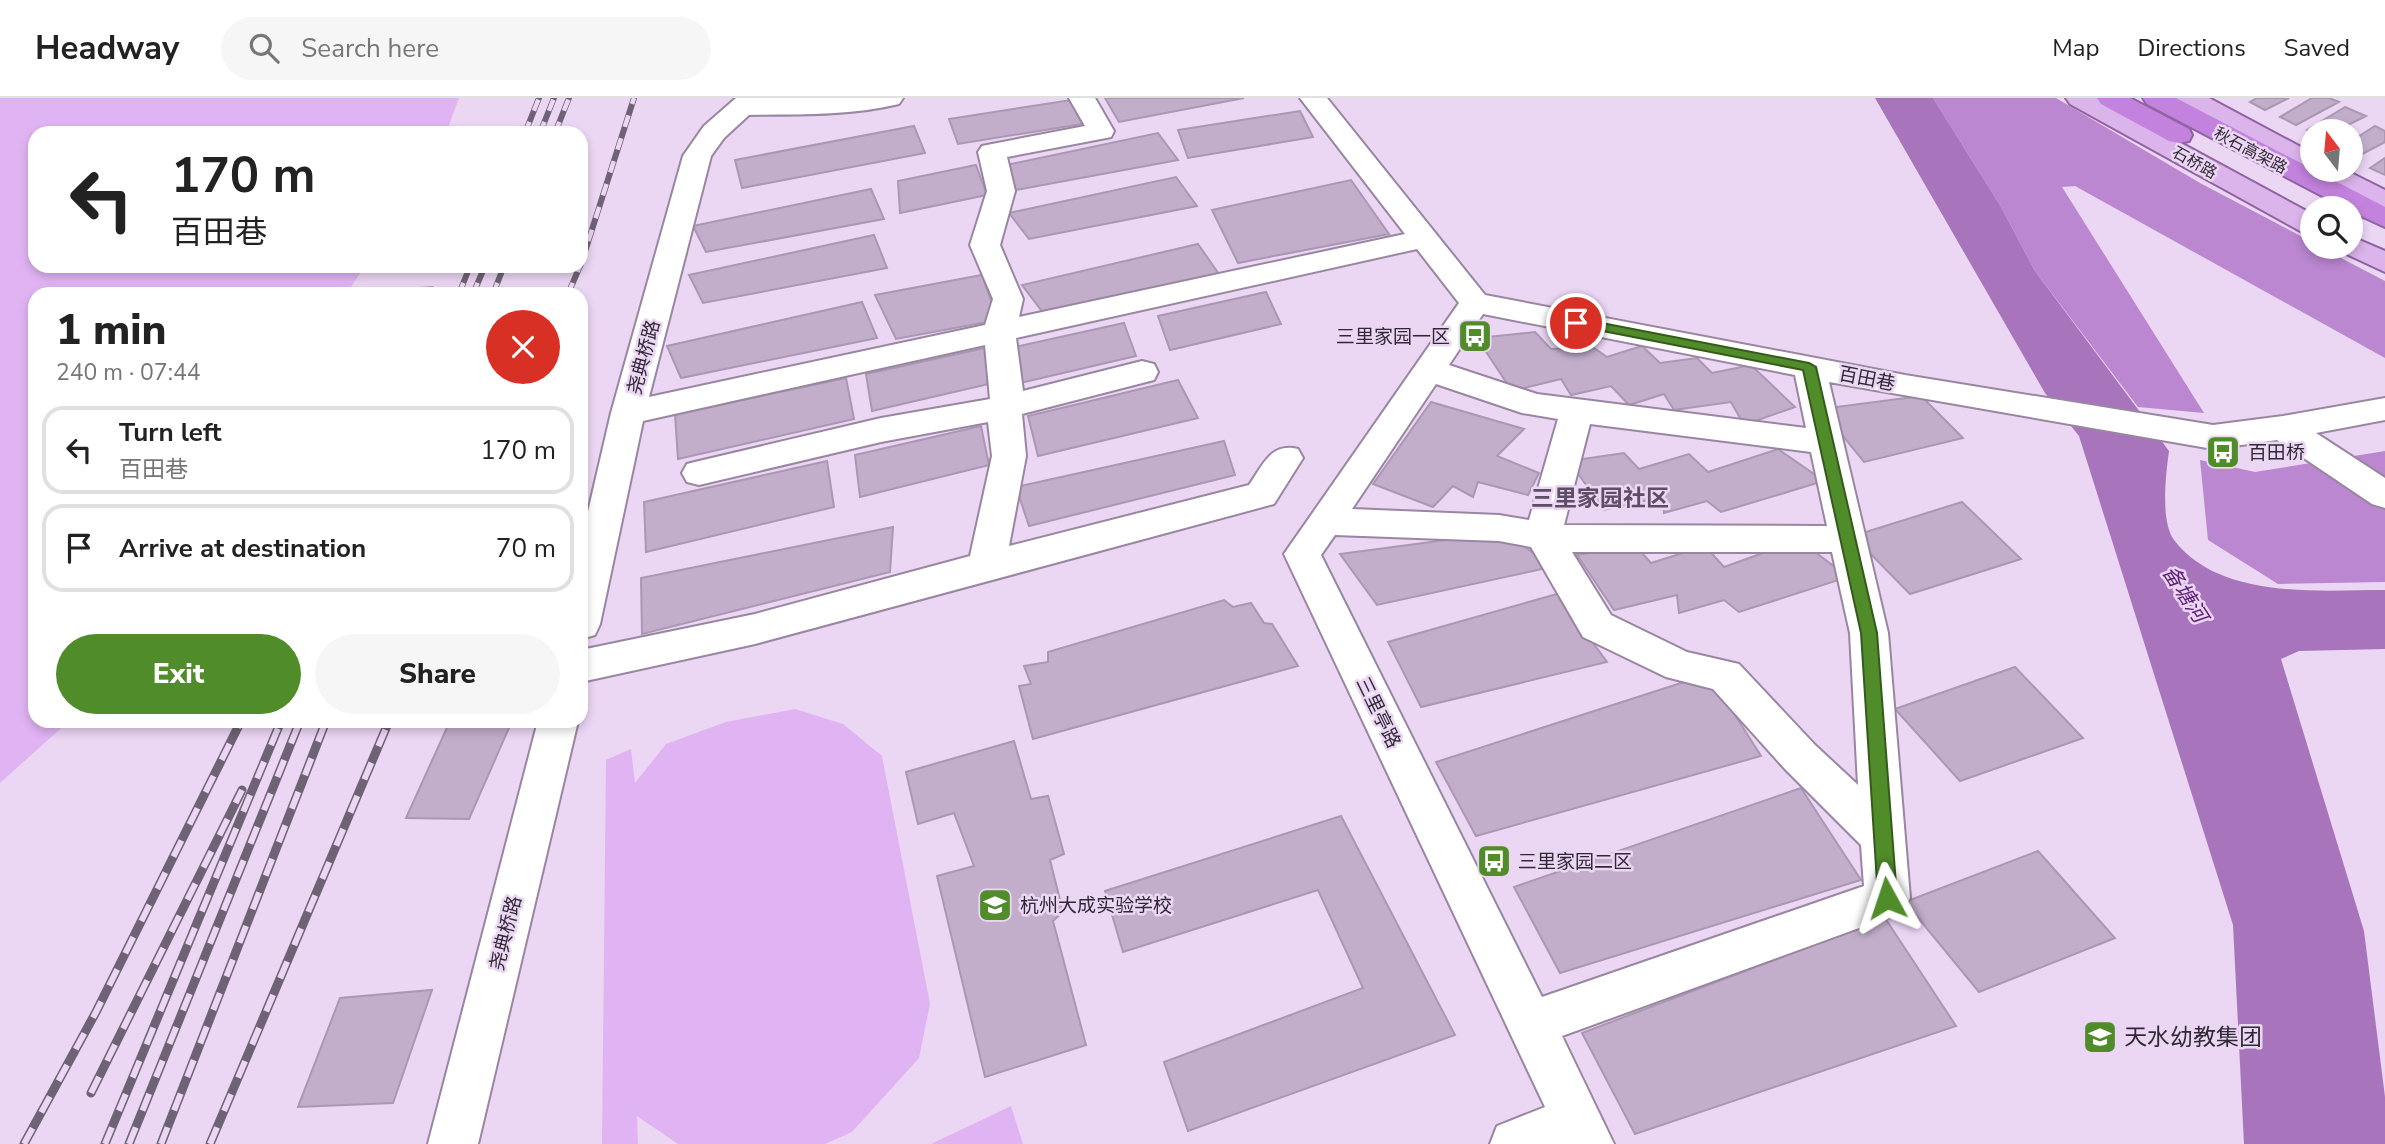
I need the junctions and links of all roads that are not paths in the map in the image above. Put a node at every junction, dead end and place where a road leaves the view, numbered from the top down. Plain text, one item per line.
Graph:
1 (890, 98) edge
2 (1082, 98) edge
3 (1313, 98) edge
4 (2079, 98) edge
5 (2110, 98) edge
6 (2156, 98) edge
7 (2162, 98) edge
8 (746, 103) edge
9 (2188, 107) edge
10 (2300, 158) edge
11 (2348, 182) edge
12 (2300, 198) edge
13 (2385, 201) edge
14 (2385, 218) edge
15 (2300, 219) edge
16 (2363, 230) edge
17 (1424, 239) junction
18 (2385, 241) edge
19 (2363, 252) edge
20 (2385, 263) edge
21 (1475, 303) junction
22 (999, 332) junction
23 (1809, 367) junction
24 (1429, 370) junction
25 (1142, 372) dead end
26 (1006, 408) junction
27 (2385, 409) edge
28 (1577, 411) junction
29 (628, 414) junction
30 (2283, 428) junction
31 (1826, 442) junction
32 (1286, 458) dead end
33 (699, 473) dead end
34 (2385, 495) edge
35 (1325, 521) junction
36 (1543, 535) junction
37 (1848, 539) junction
38 (987, 566) junction
39 (588, 593) edge
40 (588, 665) edge
41 (556, 728) edge
42 (1882, 836) junction
43 (1531, 1024) junction
44 (1583, 1132) edge
45 (453, 1144) edge
46 (1515, 1144) edge

1 - 8 street
2 - 22 street
3 - 17 street
4 - 15 main road, 石桥路
5 - 12 highway, 秋石高架路
6 - 9 highway, 秋石高架路
7 - 9 highway
8 - 29 street, 尧典桥路
9 - 10 main road
9 - 14 highway, 秋石高架路
11 - 13 main road
16 - 18 highway
17 - 21 street
17 - 22 street
19 - 20 main road
21 - 23 street, 百田巷
21 - 24 street, 三里亭路
22 - 26 street
22 - 29 street
23 - 30 street, 百田巷
23 - 31 street
24 - 28 street
24 - 35 street, 三里亭路
25 - 26 street
26 - 33 street
26 - 38 street
27 - 30 street
28 - 31 street
28 - 36 street
29 - 39 street, 尧典桥路
30 - 34 street
31 - 37 street
32 - 38 street
35 - 36 street
35 - 43 street, 三里亭路
36 - 37 street
36 - 42 street
37 - 42 street
38 - 40 street
41 - 45 street, 尧典桥路
42 - 43 street
43 - 44 street, 三里亭路
44 - 46 street

